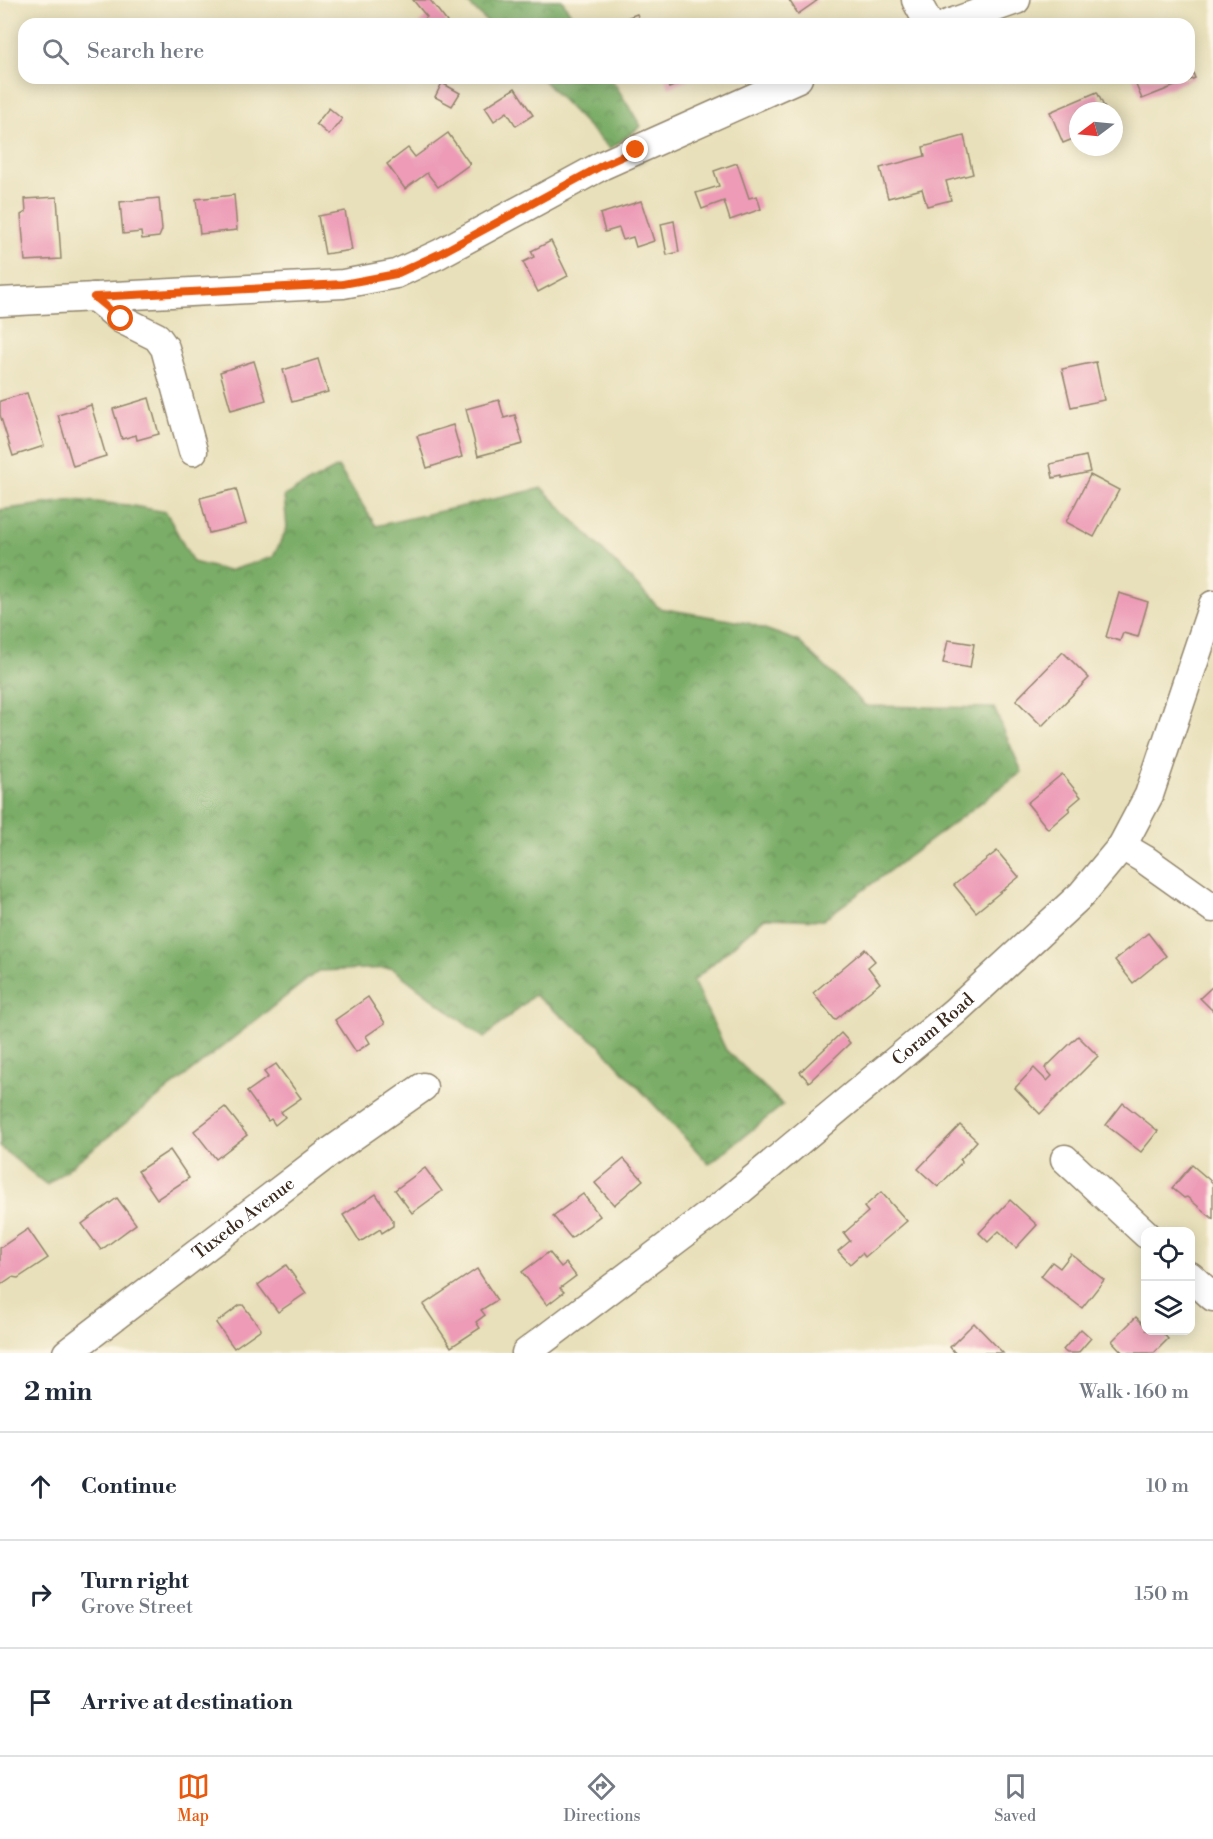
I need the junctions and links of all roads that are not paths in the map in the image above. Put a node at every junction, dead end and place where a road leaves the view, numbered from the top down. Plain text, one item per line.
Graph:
1 (916, 0) edge
2 (1016, 0) edge
3 (926, 18) edge
4 (965, 18) edge
5 (785, 84) edge
6 (94, 297) junction
7 (0, 302) edge
8 (193, 451) dead end
9 (1213, 605) edge
10 (1122, 846) junction
11 (1213, 908) edge
12 (423, 1087) dead end
13 (1065, 1159) dead end
14 (1141, 1229) edge
15 (1195, 1280) edge
16 (1213, 1297) edge
17 (67, 1353) edge
18 (526, 1353) edge

1 - 3 street
2 - 4 street
5 - 6 street
6 - 7 street
6 - 8 street
9 - 10 street, Coram Road
10 - 11 street
10 - 18 street, Coram Road
12 - 17 street, Tuxedo Avenue
13 - 14 street
15 - 16 street

